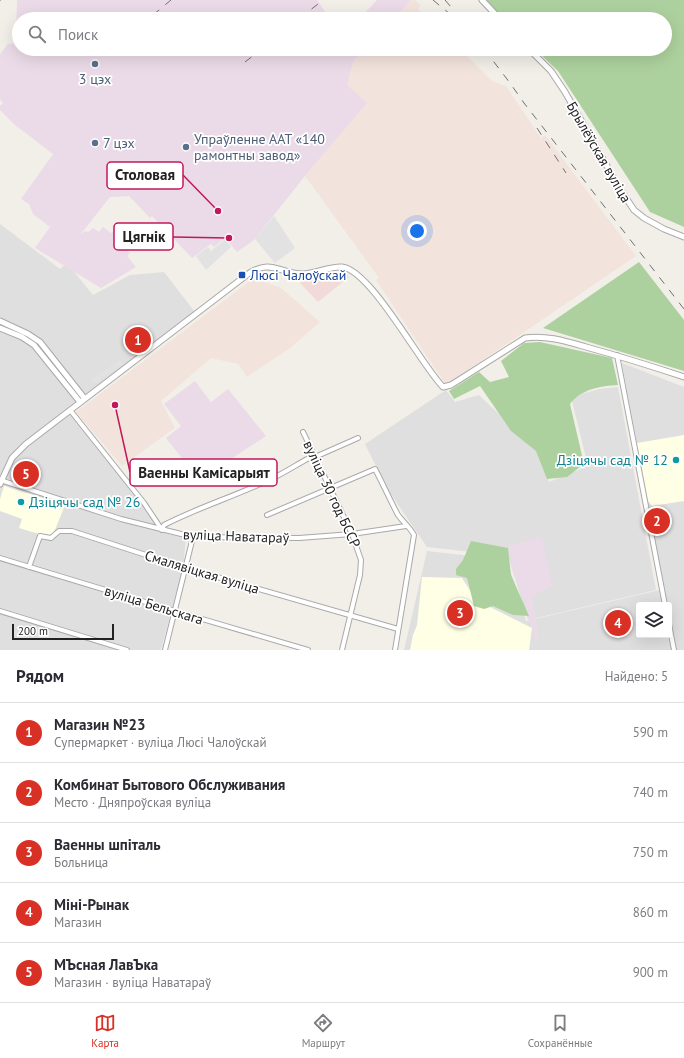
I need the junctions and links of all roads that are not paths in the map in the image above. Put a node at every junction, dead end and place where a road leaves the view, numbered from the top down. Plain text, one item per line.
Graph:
1 (482, 0) edge
2 (493, 12) edge
3 (536, 56) edge
4 (684, 237) edge
5 (0, 321) edge
6 (0, 328) edge
7 (617, 355) junction
8 (684, 377) edge
9 (85, 399) junction
10 (80, 402) junction
11 (70, 410) junction
12 (303, 432) dead end
13 (358, 438) dead end
14 (315, 457) junction
15 (0, 482) edge
16 (330, 488) junction
17 (267, 515) dead end
18 (406, 526) junction
19 (162, 530) junction
20 (352, 534) junction
21 (192, 537) junction
22 (0, 558) edge
23 (29, 567) junction
24 (186, 568) junction
25 (665, 602) edge
26 (175, 611) junction
27 (0, 612) edge
28 (350, 615) junction
29 (398, 629) junction
30 (672, 638) edge
31 (127, 650) edge
32 (165, 650) edge
33 (308, 650) edge
34 (342, 650) edge
35 (395, 650) edge
36 (674, 650) edge

1 - 2 street
3 - 4 street, Брылёўская вуліца
5 - 9 street
6 - 10 street
7 - 8 street
7 - 9 street
7 - 25 street
9 - 10 street
10 - 11 street
11 - 15 street
11 - 19 street
12 - 14 street, вуліца 30 год БССР
13 - 14 street
14 - 16 street, вуліца 30 год БССР
14 - 19 street
15 - 19 street, вуліца Наватараў
16 - 17 street
16 - 18 street
16 - 20 street, вуліца 30 год БССР
18 - 20 street, вуліца Наватараў
18 - 29 street
19 - 21 street, вуліца Наватараў
20 - 21 street, вуліца Наватараў
20 - 28 street, вуліца 30 год БССР
21 - 24 street
22 - 23 street, вуліца Бельскага
23 - 24 street, Смалявіцкая вуліца
23 - 26 street, вуліца Бельскага
24 - 26 street
24 - 28 street, Смалявіцкая вуліца
26 - 32 street
26 - 33 street, вуліца Бельскага
27 - 31 street
28 - 29 street, Смалявіцкая вуліца
28 - 34 street, вуліца 30 год БССР
29 - 35 street
30 - 36 street

